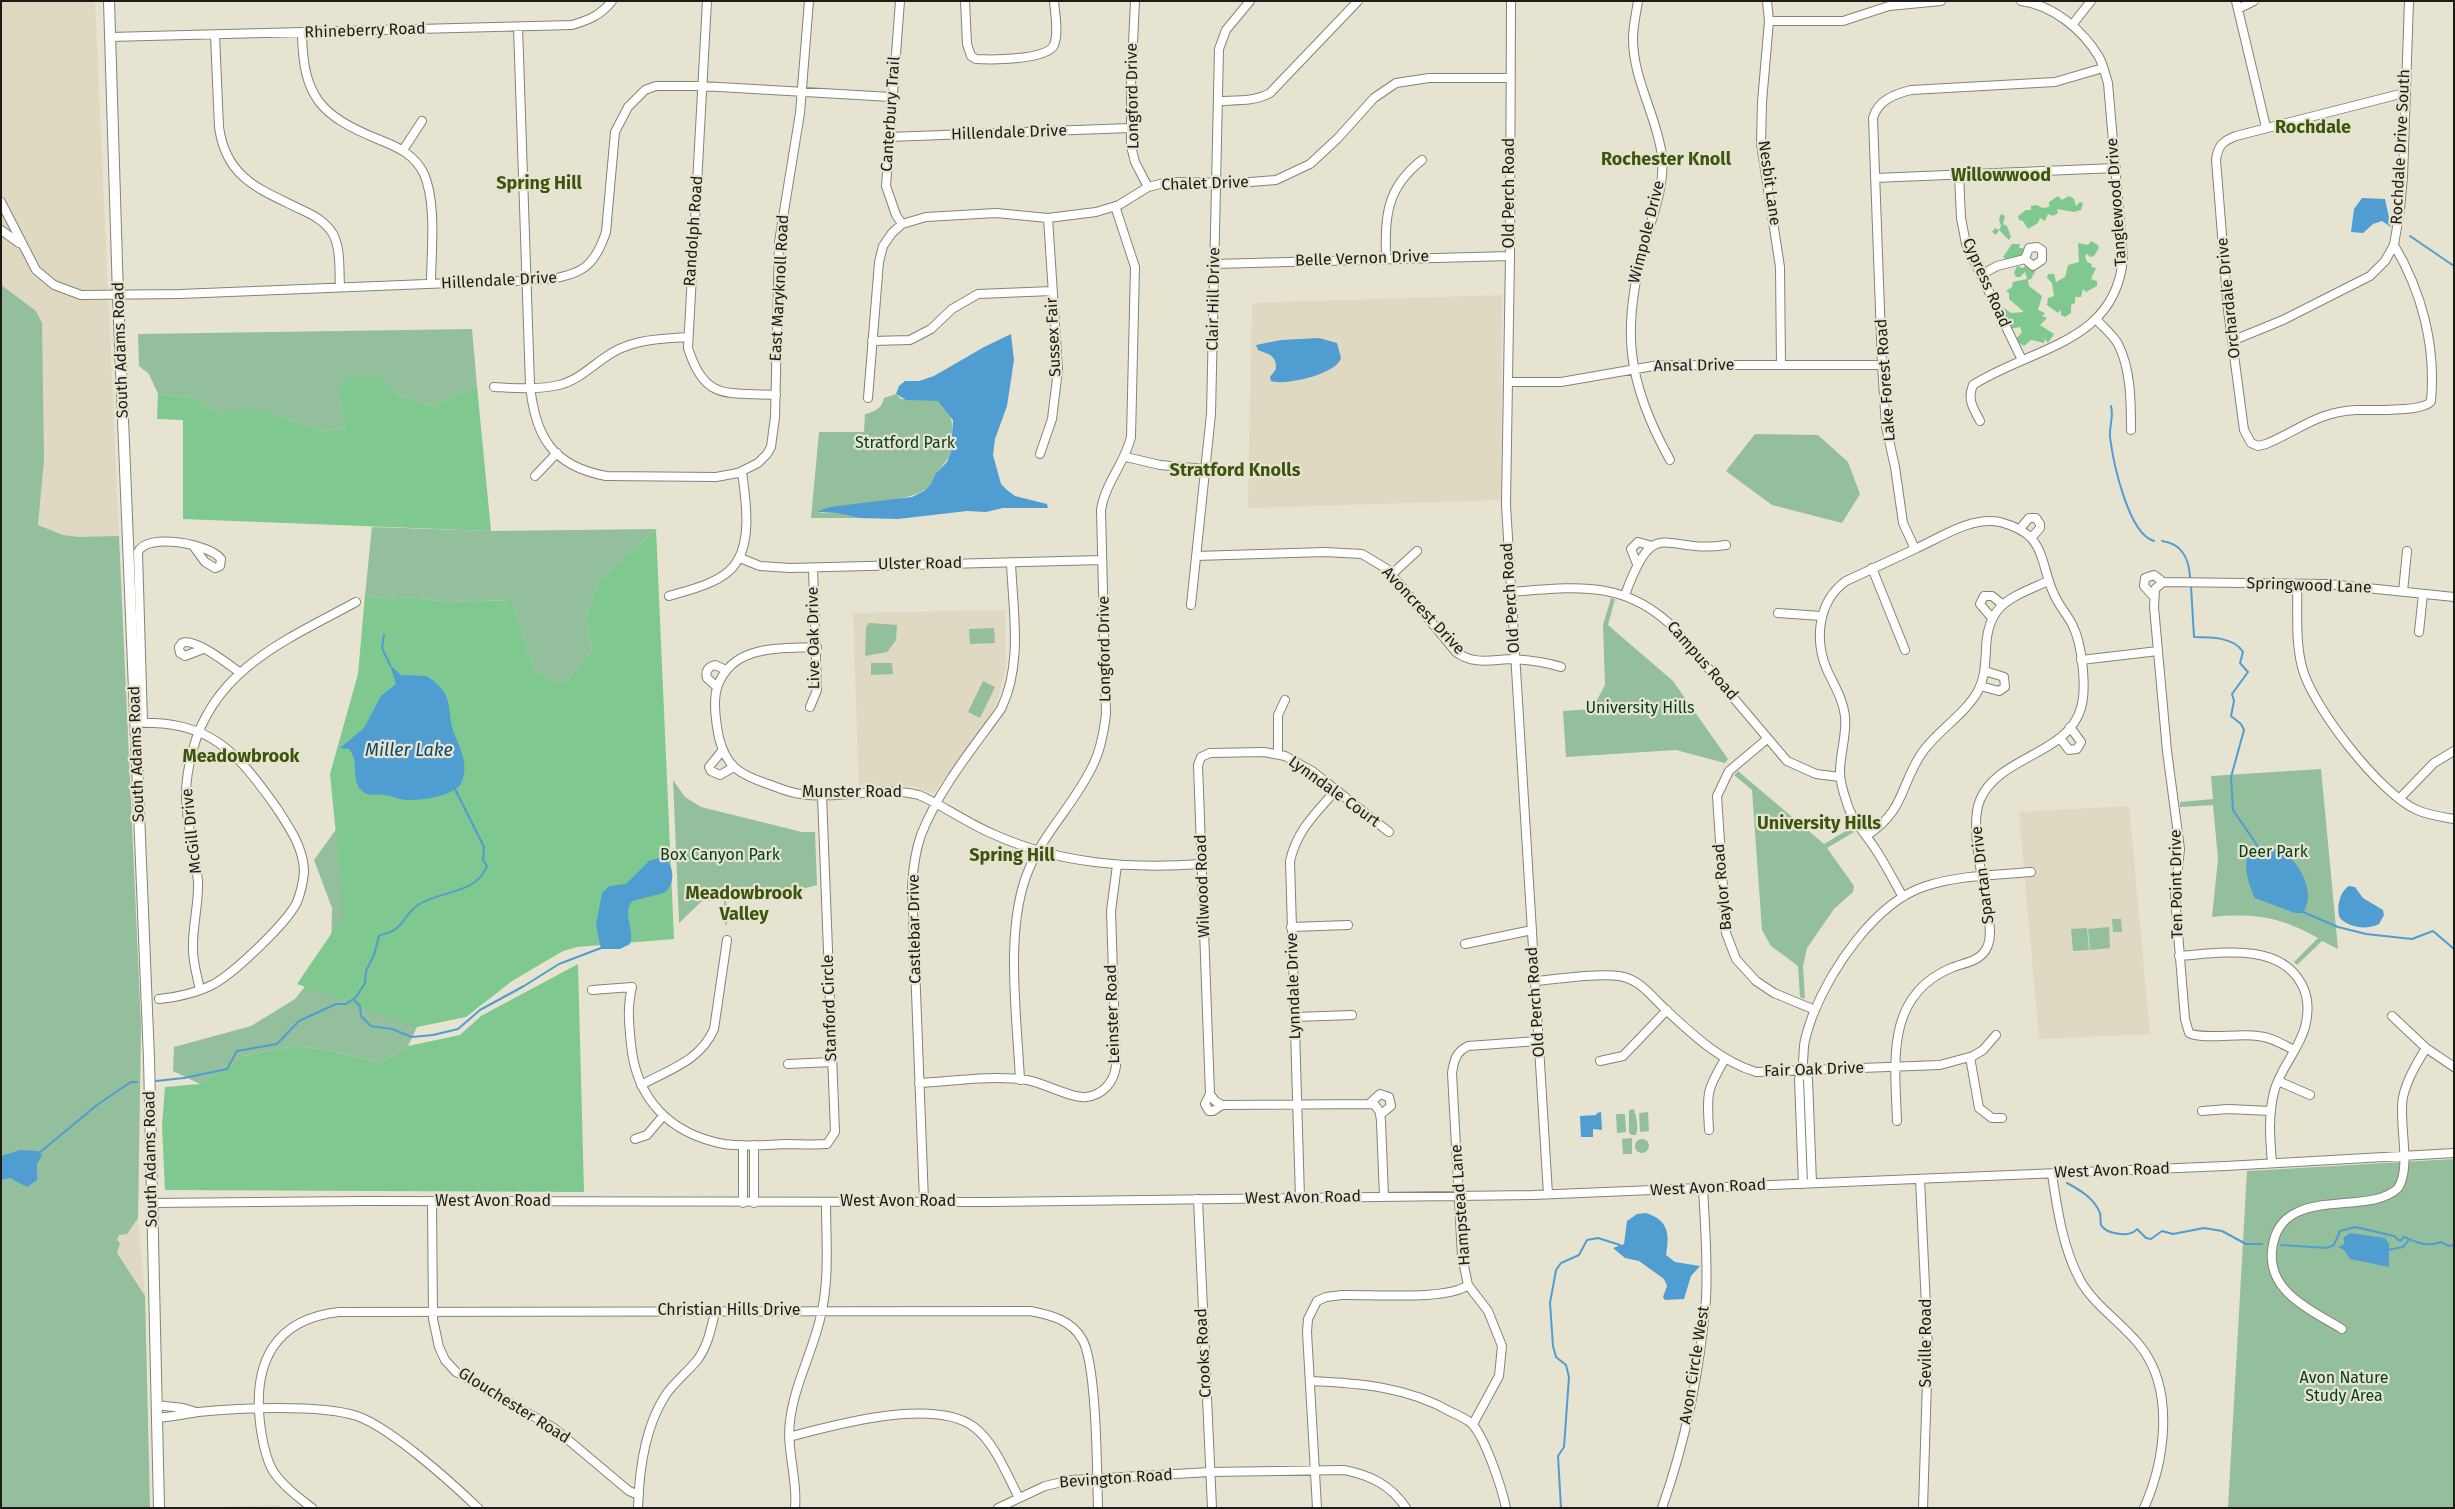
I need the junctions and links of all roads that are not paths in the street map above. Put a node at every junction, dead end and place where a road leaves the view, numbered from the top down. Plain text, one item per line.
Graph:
1 (109, 1) edge
2 (612, 1) edge
3 (707, 1) edge
4 (809, 1) edge
5 (900, 1) edge
6 (965, 1) edge
7 (1054, 1) edge
8 (1136, 1) edge
9 (1358, 1) edge
10 (1510, 1) edge
11 (1638, 1) edge
12 (1767, 1) edge
13 (1874, 1) edge
14 (1941, 1) edge
15 (2021, 1) edge
16 (2091, 1) edge
17 (2254, 1) edge
18 (2409, 1) edge
19 (1246, 3) edge
20 (2237, 5) edge
21 (1878, 10) junction
22 (1770, 21) junction
23 (2072, 25) junction
24 (518, 26) junction
25 (302, 32) junction
26 (215, 35) junction
27 (110, 37) junction
28 (2103, 68) junction
29 (1510, 78) junction
30 (702, 86) junction
31 (801, 92) junction
32 (2404, 93) junction
33 (891, 97) junction
34 (1218, 101) junction
35 (422, 121) dead end
36 (2266, 127) junction
37 (1130, 128) junction
38 (889, 136) junction
39 (403, 150) junction
40 (1422, 160) dead end
41 (2116, 168) junction
42 (1959, 174) junction
43 (1875, 178) junction
44 (1216, 182) junction
45 (1148, 188) junction
46 (1, 202) edge
47 (1115, 206) junction
48 (1048, 218) junction
49 (902, 224) junction
50 (1, 230) edge
51 (2394, 245) junction
52 (24, 248) junction
53 (1510, 256) junction
54 (1386, 258) junction
55 (2025, 259) dead end
56 (1214, 264) junction
57 (1981, 275) junction
58 (527, 280) junction
59 (432, 284) junction
60 (340, 287) junction
61 (1052, 291) junction
62 (118, 296) junction
63 (2097, 320) junction
64 (688, 337) junction
65 (2234, 340) junction
66 (872, 341) junction
67 (2022, 360) junction
68 (1781, 365) junction
69 (1882, 365) junction
70 (1634, 369) junction
71 (1508, 382) junction
72 (494, 388) dead end
73 (531, 389) junction
74 (776, 395) junction
75 (868, 398) dead end
76 (1980, 421) dead end
77 (2131, 430) dead end
78 (2251, 443) joint
79 (557, 453) junction
80 (1040, 454) dead end
81 (1126, 456) junction
82 (1670, 460) dead end
83 (1205, 469) junction
84 (742, 472) junction
85 (535, 476) dead end
86 (2020, 529) junction
87 (2031, 538) junction
88 (1726, 545) dead end
89 (1652, 546) junction
90 (194, 547) dead end
91 (1915, 549) junction
92 (1417, 551) dead end
93 (2408, 551) dead end
94 (1196, 556) junction
95 (740, 558) junction
96 (1102, 560) junction
97 (1011, 563) junction
98 (1637, 564) junction
99 (813, 568) junction
100 (1872, 568) junction
101 (1391, 575) junction
102 (2048, 581) junction
103 (2163, 582) junction
104 (2297, 584) junction
105 (1511, 592) junction
106 (2403, 592) junction
107 (2423, 594) junction
108 (1626, 595) junction
109 (669, 596) dead end
110 (2154, 597) junction
111 (2454, 597) edge
112 (356, 602) dead end
113 (2002, 604) junction
114 (1191, 605) dead end
115 (1778, 613) dead end
116 (1822, 616) junction
117 (1992, 618) junction
118 (2419, 632) dead end
119 (817, 647) junction
120 (203, 649) dead end
121 (1905, 650) dead end
122 (2158, 652) junction
123 (1515, 659) junction
124 (2081, 660) junction
125 (1561, 667) dead end
126 (726, 670) junction
127 (1985, 671) junction
128 (239, 672) junction
129 (1980, 686) junction
130 (717, 687) junction
131 (1284, 700) dead end
132 (810, 707) dead end
133 (139, 723) junction
134 (2070, 727) junction
135 (198, 732) junction
136 (2060, 738) junction
137 (1767, 739) junction
138 (722, 751) junction
139 (2454, 751) edge
140 (1278, 753) junction
141 (734, 767) junction
142 (1840, 777) junction
143 (1336, 790) junction
144 (822, 795) junction
145 (2399, 798) junction
146 (937, 803) junction
147 (2454, 819) edge
148 (1390, 832) dead end
149 (1866, 836) junction
150 (1038, 851) junction
151 (1201, 864) junction
152 (1117, 865) junction
153 (2031, 872) dead end
154 (1983, 876) junction
155 (1903, 897) junction
156 (1348, 925) dead end
157 (1291, 927) junction
158 (1532, 930) junction
159 (727, 940) dead end
160 (1465, 944) dead end
161 (2180, 956) junction
162 (1535, 981) junction
163 (200, 990) junction
164 (592, 990) dead end
165 (159, 999) dead end
166 (1667, 1010) junction
167 (1815, 1010) junction
168 (1352, 1015) dead end
169 (2392, 1016) dead end
170 (1295, 1017) junction
171 (1996, 1035) dead end
172 (1538, 1042) junction
173 (2426, 1048) junction
174 (2294, 1050) junction
175 (1970, 1057) junction
176 (1725, 1059) junction
177 (1600, 1061) dead end
178 (832, 1062) junction
179 (788, 1064) dead end
180 (1895, 1067) junction
181 (2454, 1067) edge
182 (1803, 1071) junction
183 (1020, 1080) junction
184 (2278, 1081) junction
185 (919, 1083) junction
186 (641, 1085) junction
187 (2310, 1095) dead end
188 (1297, 1103) junction
189 (1369, 1104) junction
190 (2202, 1111) dead end
191 (2270, 1111) junction
192 (1380, 1115) junction
193 (663, 1116) junction
194 (2002, 1118) dead end
195 (1897, 1121) dead end
196 (1709, 1130) dead end
197 (635, 1139) dead end
198 (743, 1145) junction
199 (754, 1145) junction
200 (2454, 1153) edge
201 (2403, 1156) junction
202 (2272, 1164) junction
203 (2052, 1174) junction
204 (1920, 1179) junction
205 (1812, 1183) junction
206 (1803, 1184) junction
207 (1703, 1188) junction
208 (1548, 1194) junction
209 (1459, 1196) junction
210 (1384, 1197) junction
211 (1300, 1198) junction
212 (1198, 1199) junction
213 (432, 1201) junction
214 (924, 1201) junction
215 (826, 1202) junction
216 (151, 1203) junction
217 (743, 1203) junction
218 (754, 1203) junction
219 (1468, 1285) junction
220 (433, 1311) junction
221 (822, 1311) junction
222 (715, 1312) junction
223 (2342, 1328) dead end
224 (1310, 1381) junction
225 (156, 1405) junction
226 (259, 1410) junction
227 (196, 1412) junction
228 (156, 1418) junction
229 (1472, 1424) junction
230 (789, 1437) junction
231 (1314, 1470) junction
232 (1210, 1472) junction
233 (1097, 1477) junction
234 (639, 1495) junction
235 (1019, 1498) junction
236 (159, 1508) edge
237 (312, 1508) edge
238 (478, 1508) edge
239 (638, 1508) edge
240 (795, 1508) edge
241 (998, 1508) edge
242 (1098, 1508) edge
243 (1212, 1508) edge
244 (1317, 1508) edge
245 (1406, 1508) edge
246 (1506, 1508) edge
247 (1662, 1508) edge
248 (1923, 1508) edge
249 (2144, 1508) edge

1 - 27 main road, South Adams Road
2 - 24 street, Rhineberry Road
3 - 30 street, Randolph Road
4 - 31 street, East Maryknoll Road
5 - 33 street, Canterbury Trail
6 - 7 street
8 - 37 street, Longford Drive
9 - 34 street
10 - 29 street, Old Perch Road
11 - 70 street, Wimpole Drive
12 - 22 street, Nesbit Lane
13 - 21 street
14 - 21 street
15 - 23 street, Tanglewood Drive
16 - 23 street
17 - 20 street
18 - 32 street, Rochdale Drive South
19 - 34 street, Clair Hill Drive
20 - 36 street
21 - 22 street
22 - 68 street, Nesbit Lane
23 - 28 street, Tanglewood Drive
24 - 25 street, Rhineberry Road
24 - 58 street
25 - 26 street, Rhineberry Road
25 - 39 street
26 - 27 street, Rhineberry Road
26 - 60 street
27 - 62 main road, South Adams Road
28 - 41 street, Tanglewood Drive
28 - 43 street, Lake Forest Road
29 - 44 street, Chalet Drive
29 - 53 street, Old Perch Road
30 - 31 street, Hillendale Drive
30 - 58 street, Hillendale Drive
30 - 64 street, Randolph Road
31 - 33 street, Hillendale Drive
31 - 74 street, East Maryknoll Road
32 - 36 street
32 - 51 street, Rochdale Drive South
33 - 38 street, Canterbury Trail
34 - 44 street, Clair Hill Drive
35 - 39 street
36 - 65 street, Orchardale Drive
37 - 38 street, Hillendale Drive
37 - 45 street, Longford Drive
38 - 49 street, Canterbury Trail
39 - 59 street
40 - 54 street
41 - 42 street
41 - 63 street, Tanglewood Drive
42 - 43 street
42 - 57 street, Cypress Road
43 - 69 street, Lake Forest Road
44 - 45 street, Chalet Drive
44 - 56 street, Clair Hill Drive
45 - 47 street, Chalet Drive
46 - 52 street
47 - 48 street, Chalet Drive
47 - 81 street, Longford Drive
48 - 49 street, Chalet Drive
48 - 61 street, Sussex Fair
49 - 66 street
50 - 52 street
51 - 65 street
51 - 78 street, Rochdale Drive South
52 - 62 street, Hillendale Drive
53 - 54 street, Belle Vernon Drive
53 - 71 street, Old Perch Road
54 - 56 street, Belle Vernon Drive
55 - 57 street
56 - 83 street, Clair Hill Drive
57 - 67 street, Cypress Road
58 - 59 street, Hillendale Drive
58 - 73 street
59 - 60 street, Hillendale Drive
60 - 62 street, Hillendale Drive
61 - 66 street
61 - 80 street, Sussex Fair
62 - 133 main road, South Adams Road
63 - 67 street, Tanglewood Drive
63 - 77 street
64 - 73 street
64 - 74 street, Randolph Road
65 - 78 street, Orchardale Drive
66 - 75 street
67 - 76 street, Tanglewood Drive
68 - 69 street, Ansal Drive
68 - 70 street, Ansal Drive
69 - 91 street, Lake Forest Road
70 - 71 street, Ansal Drive
70 - 82 street, Wimpole Drive
71 - 105 street, Old Perch Road
72 - 73 street
73 - 79 street
74 - 84 street, East Maryknoll Road
79 - 84 street
79 - 85 street
81 - 83 street
81 - 96 street, Longford Drive
83 - 94 street, Clair Hill Drive
84 - 95 street
86 - 87 street, Spartan Drive
86 - 87 street
86 - 91 street, Spartan Drive
87 - 102 street, Spartan Drive
88 - 89 street
89 - 98 street
89 - 98 street
90 - 133 street
91 - 100 street
92 - 101 street
93 - 106 street
94 - 101 street, Avoncrest Drive
94 - 114 street, Clair Hill Drive
95 - 99 street, Ulster Road
95 - 109 street
96 - 97 street, Ulster Road
96 - 150 street, Longford Drive
97 - 99 street, Ulster Road
97 - 146 street, Castlebar Drive
98 - 108 street
99 - 119 street, Live Oak Drive
100 - 116 street
100 - 121 street
101 - 123 street, Avoncrest Drive
102 - 113 street
102 - 124 street, Spartan Drive
103 - 104 street, Springwood Lane
103 - 110 street
103 - 110 street, Ten Point Drive
104 - 106 street, Springwood Lane
104 - 145 street
105 - 108 street, Campus Road
105 - 123 street, Old Perch Road
106 - 107 street, Springwood Lane
107 - 111 street, Springwood Lane
107 - 118 street
108 - 137 street, Campus Road
110 - 122 street, Ten Point Drive
112 - 128 street, McGill Drive
113 - 117 street
113 - 117 street
115 - 116 street
116 - 142 street
117 - 127 street
119 - 126 street, Munster Road
119 - 132 street, Live Oak Drive
120 - 128 street
122 - 124 street
122 - 161 street, Ten Point Drive
123 - 125 street, Avoncrest Drive
123 - 158 street, Old Perch Road
124 - 134 street, Spartan Drive
126 - 130 street, Munster Road
126 - 130 street, Munster Road
127 - 129 street
127 - 129 street
128 - 135 street, McGill Drive
129 - 149 street
130 - 138 street, Munster Road
131 - 140 street
133 - 135 street
133 - 216 main road, South Adams Road
134 - 136 street, Spartan Drive
134 - 136 street
135 - 163 street, McGill Drive
135 - 163 street
136 - 154 street, Spartan Drive
137 - 142 street, Campus Road
137 - 167 street, Baylor Road
138 - 141 street, Munster Road
138 - 141 street
139 - 145 street
140 - 143 street, Lynndale Court
140 - 151 street, Wilwood Road
141 - 144 street, Munster Road
142 - 149 street
143 - 148 street, Lynndale Court
143 - 157 street, Lynndale Drive
144 - 146 street, Munster Road
144 - 178 street, Stanford Circle
145 - 147 street
146 - 150 street, Munster Road
146 - 185 street, Castlebar Drive
149 - 155 street
150 - 152 street, Munster Road
150 - 183 street, Longford Drive
151 - 152 street, Munster Road
151 - 188 street, Wilwood Road
152 - 183 street, Leinster Road
153 - 154 street
154 - 155 street
154 - 180 street, Spartan Drive
155 - 167 street
156 - 157 street
157 - 170 street, Lynndale Drive
158 - 160 street
158 - 162 street, Old Perch Road
159 - 186 street
161 - 174 street, Ten Point Drive
161 - 174 street
162 - 166 street, Fair Oak Drive
162 - 172 street, Old Perch Road
163 - 165 street
164 - 186 street, Stanford Circle
166 - 176 street, Fair Oak Drive
166 - 177 street
167 - 182 street
168 - 170 street
169 - 173 street
170 - 188 street, Lynndale Drive
171 - 175 street, Fair Oak Drive
172 - 208 street, Old Perch Road
172 - 209 street, Hampstead Lane
173 - 181 street
173 - 201 street
174 - 184 street
175 - 180 street, Fair Oak Drive
175 - 194 street
176 - 182 street, Fair Oak Drive
176 - 196 street
178 - 179 street
178 - 199 street, Stanford Circle
180 - 182 street, Fair Oak Drive
180 - 195 street, Spartan Drive
182 - 205 street
182 - 206 street
183 - 185 street, Leinster Road
184 - 187 street
184 - 191 street
185 - 214 street, Castlebar Drive
186 - 193 street, Stanford Circle
188 - 189 street, Wilwood Road
188 - 211 street, Lynndale Drive
189 - 192 street
189 - 192 street, Wilwood Road
190 - 191 street
191 - 202 street
192 - 210 street, Wilwood Road
193 - 197 street
193 - 198 street, Stanford Circle
198 - 199 street, Stanford Circle
198 - 217 street
199 - 218 street
200 - 201 street, West Avon Road
201 - 202 street, West Avon Road
201 - 223 street
202 - 203 street, West Avon Road
203 - 204 street, West Avon Road
203 - 249 street
204 - 205 street, West Avon Road
204 - 248 street, Seville Road
205 - 206 street, West Avon Road
206 - 207 street, West Avon Road
207 - 208 street, West Avon Road
207 - 247 street, Avon Circle West
208 - 209 street, West Avon Road
209 - 210 street, West Avon Road
209 - 219 street, Hampstead Lane
210 - 211 street, West Avon Road
211 - 212 street, West Avon Road
212 - 214 street, West Avon Road
212 - 232 street, Crooks Road
213 - 216 street, West Avon Road
213 - 217 street, West Avon Road
213 - 220 street, Glouchester Road
214 - 215 street, West Avon Road
215 - 218 street, West Avon Road
215 - 221 street
216 - 225 main road, South Adams Road
217 - 218 street, West Avon Road
219 - 224 street
219 - 229 street, Hampstead Lane
220 - 222 street, Christian Hills Drive
220 - 226 street, Christian Hills Drive
220 - 234 street, Glouchester Road
221 - 222 street, Christian Hills Drive
221 - 230 street
221 - 233 street, Christian Hills Drive
222 - 234 street
224 - 229 street
224 - 231 street
225 - 227 street
225 - 228 main road, South Adams Road
226 - 227 street
226 - 237 street, Christian Hills Drive
226 - 238 street
227 - 228 street
228 - 236 main road, South Adams Road
229 - 246 street
230 - 235 street
230 - 240 street
231 - 232 street, Bevington Road
231 - 244 street
231 - 245 street, Bevington Road
232 - 233 street, Bevington Road
232 - 243 street, Crooks Road
233 - 235 street, Bevington Road
233 - 242 street, Christian Hills Drive
234 - 239 street
235 - 241 street, Bevington Road

